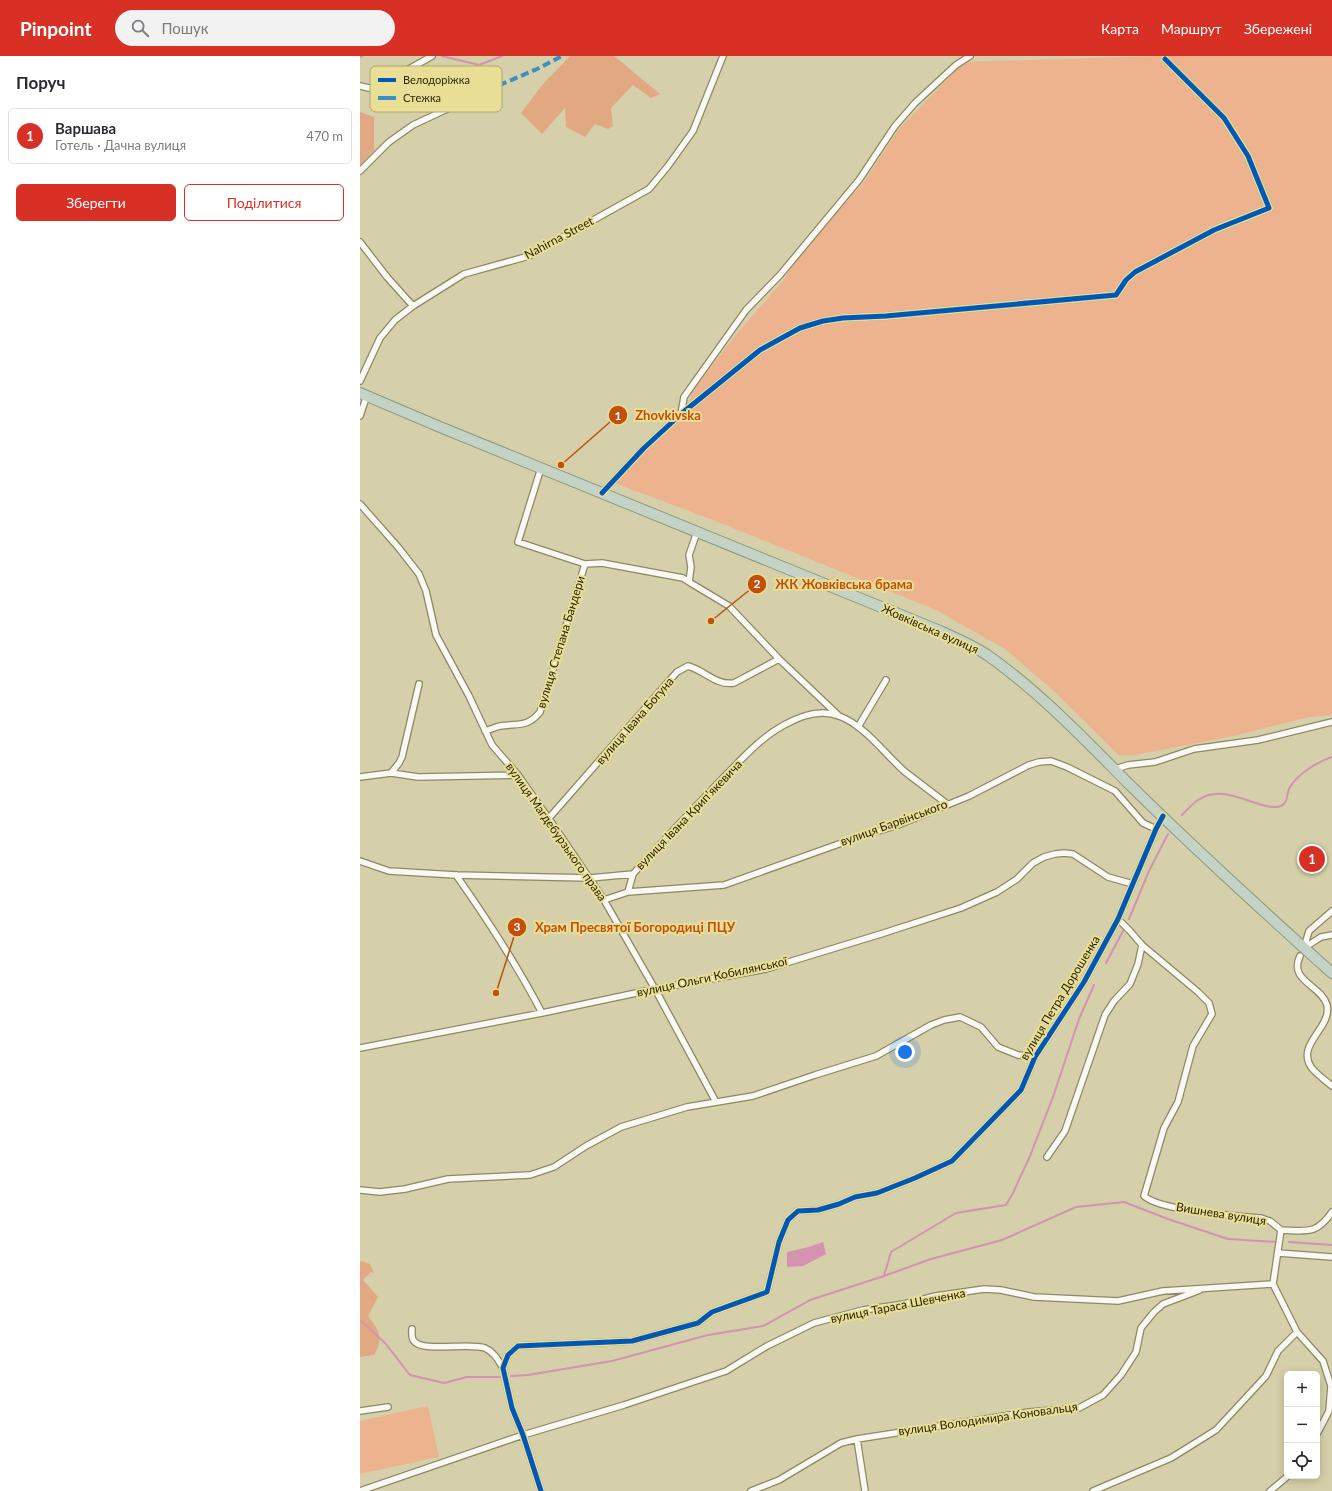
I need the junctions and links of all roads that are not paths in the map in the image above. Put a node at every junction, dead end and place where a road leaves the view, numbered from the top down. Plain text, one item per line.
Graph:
1 (432, 56) edge
2 (723, 56) edge
3 (970, 56) edge
4 (1166, 59) dead end
5 (415, 66) edge
6 (360, 86) edge
7 (370, 88) edge
8 (441, 112) edge
9 (360, 171) edge
10 (360, 242) edge
11 (413, 306) junction
12 (360, 381) edge
13 (362, 392) edge
14 (681, 414) junction
15 (360, 416) edge
16 (541, 468) junction
17 (602, 492) junction
18 (360, 504) edge
19 (697, 532) junction
20 (585, 564) junction
21 (689, 582) junction
22 (779, 659) junction
23 (886, 680) dead end
24 (419, 684) dead end
25 (839, 716) junction
26 (1332, 722) edge
27 (858, 727) junction
28 (485, 731) junction
29 (1115, 769) junction
30 (391, 773) junction
31 (518, 775) junction
32 (360, 777) edge
33 (947, 804) junction
34 (1163, 816) junction
35 (549, 818) junction
36 (1156, 828) junction
37 (360, 861) edge
38 (633, 874) junction
39 (456, 875) junction
40 (590, 878) junction
41 (1133, 884) junction
42 (628, 892) junction
43 (604, 900) junction
44 (1332, 911) edge
45 (1118, 919) junction
46 (1332, 935) edge
47 (1142, 945) junction
48 (1302, 952) junction
49 (1332, 973) edge
50 (655, 989) junction
51 (542, 1013) junction
52 (360, 1048) edge
53 (1034, 1057) junction
54 (1332, 1086) edge
55 (716, 1102) junction
56 (1047, 1157) dead end
57 (360, 1190) edge
58 (1332, 1212) edge
59 (1281, 1230) junction
60 (1278, 1253) junction
61 (1332, 1257) edge
62 (1273, 1284) junction
63 (1206, 1287) junction
64 (412, 1329) dead end
65 (1297, 1332) junction
66 (503, 1368) junction
67 (388, 1407) dead end
68 (360, 1411) edge
69 (1320, 1428) edge
70 (523, 1435) junction
71 (857, 1439) junction
72 (1284, 1479) edge
73 (360, 1491) edge
74 (541, 1491) edge
75 (750, 1491) edge
76 (865, 1491) edge
77 (1093, 1491) edge
78 (1270, 1491) edge

1 - 5 street
2 - 11 street, Nahirna Street
3 - 14 street
4 - 14 street
6 - 7 street
8 - 9 street
10 - 11 street
11 - 12 street, Nahirna Street
13 - 15 street
13 - 16 highway, Жовківська вулиця
14 - 17 street
16 - 17 highway, Жовківська вулиця
16 - 20 street, вулиця Степана Бандери
17 - 19 highway, Жовківська вулиця
18 - 28 street
19 - 21 street
19 - 29 highway, Жовківська вулиця
20 - 21 street
20 - 28 street, вулиця Степана Бандери
21 - 22 street
22 - 25 street, вулиця Івана Крипʼякевича
22 - 35 street, вулиця Івана Богуна
23 - 27 street
24 - 30 street
25 - 27 street, вулиця Івана Крипʼякевича
25 - 38 street, вулиця Івана Крипʼякевича
26 - 29 street
27 - 33 street, вулиця Івана Крипʼякевича
28 - 31 street, вулиця Магдебурзького права
29 - 34 highway, Жовківська вулиця
30 - 31 street
30 - 32 street
31 - 35 street, вулиця Магдебурзького права
33 - 36 street, вулиця Барвінського
33 - 42 street, вулиця Барвінського
34 - 36 street, вулиця Петра Дорошенка
34 - 48 highway, Жовківська вулиця
35 - 40 street, вулиця Магдебурзького права
36 - 41 street, вулиця Петра Дорошенка
37 - 39 street, вулиця Івана Крипʼякевича
38 - 40 street, вулиця Івана Крипʼякевича
38 - 42 street
39 - 40 street, вулиця Івана Крипʼякевича
39 - 51 street
40 - 43 street, вулиця Магдебурзького права
41 - 45 street, вулиця Петра Дорошенка
41 - 50 street, вулиця Ольги Кобилянської
42 - 43 street, вулиця Барвінського
43 - 50 street, вулиця Магдебурзького права
44 - 48 street
45 - 47 street
45 - 53 street, вулиця Петра Дорошенка
46 - 48 street
47 - 56 street
47 - 59 street, Вишнева вулиця
48 - 49 highway, Жовківська вулиця
48 - 54 street
50 - 51 street, вулиця Ольги Кобилянської
50 - 55 street, вулиця Магдебурзького права
51 - 52 street, вулиця Ольги Кобилянської
53 - 55 street, вулиця Петра Дорошенка
53 - 66 street, вулиця Петра Дорошенка
55 - 57 street, вулиця Петра Дорошенка
58 - 59 street
59 - 60 street
60 - 61 street
60 - 62 street
62 - 63 street, вулиця Тараса Шевченка
62 - 65 street
63 - 70 street, вулиця Тараса Шевченка
63 - 71 street, вулиця Володимира Коновальця
64 - 66 street
65 - 69 street
65 - 77 street
66 - 70 street
67 - 68 street
70 - 73 street, вулиця Тараса Шевченка
70 - 74 street
71 - 75 street, вулиця Володимира Коновальця
71 - 76 street
72 - 78 street

